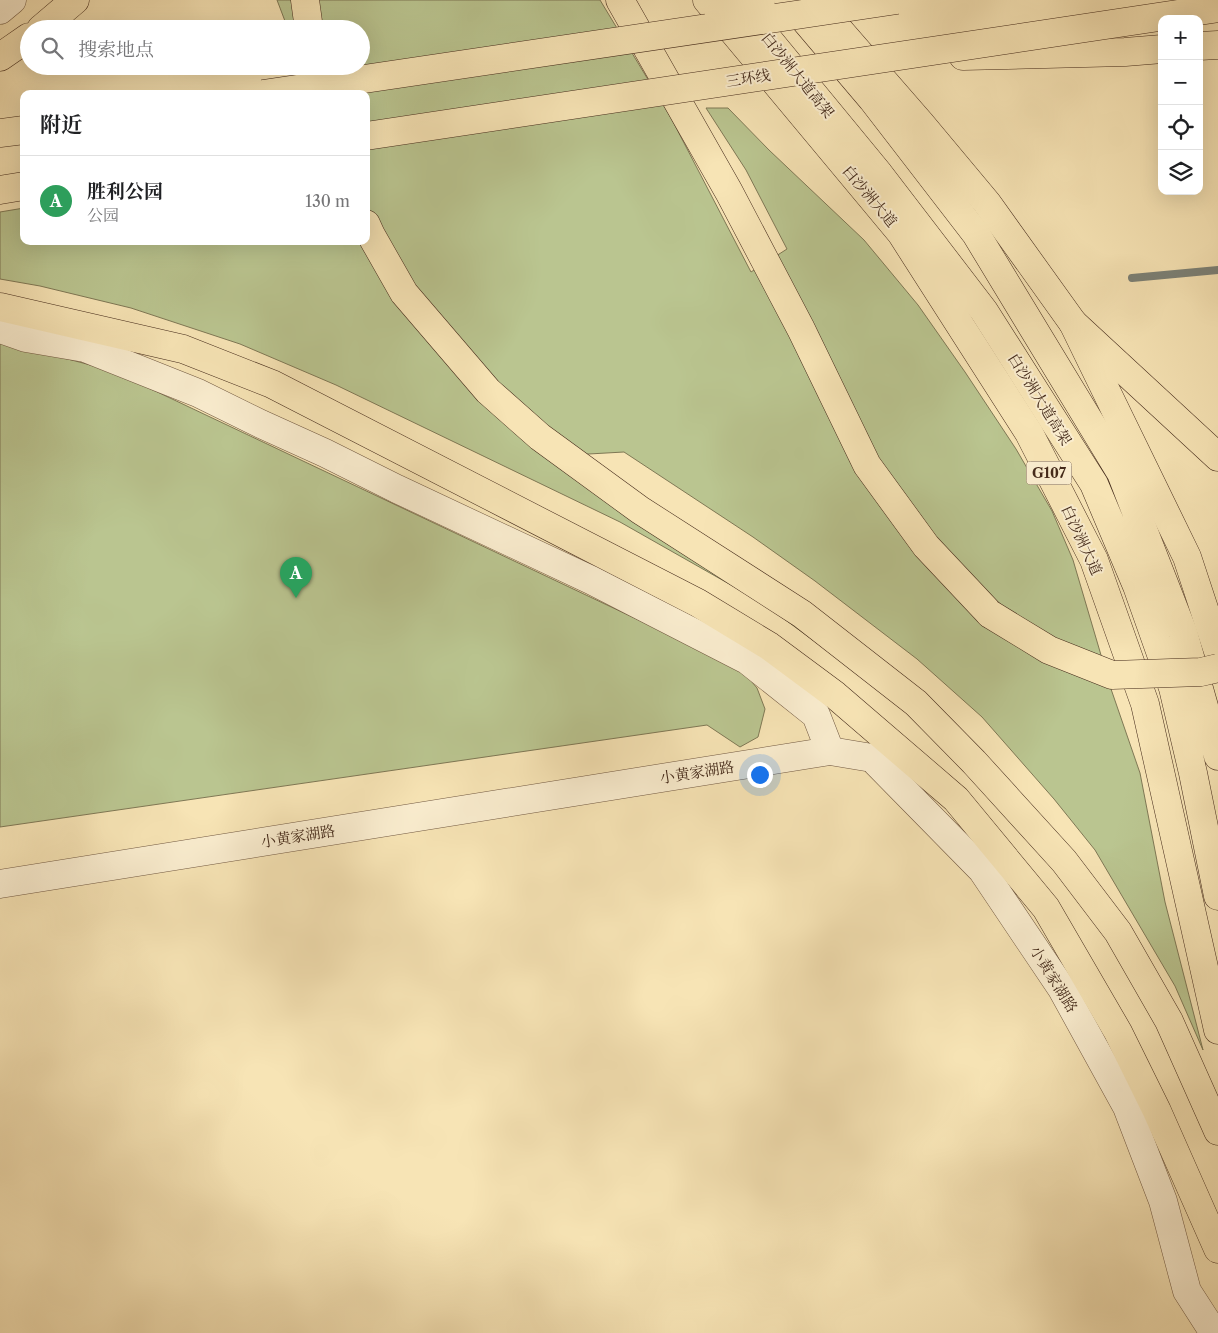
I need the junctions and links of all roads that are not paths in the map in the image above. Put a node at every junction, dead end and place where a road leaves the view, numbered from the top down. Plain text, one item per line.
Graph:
1 (12, 0) edge
2 (75, 0) edge
3 (305, 0) edge
4 (620, 0) edge
5 (707, 0) edge
6 (736, 0) edge
7 (761, 0) edge
8 (788, 0) edge
9 (813, 0) edge
10 (898, 0) edge
11 (1218, 8) edge
12 (0, 10) edge
13 (52, 20) edge
14 (308, 20) edge
15 (20, 43) edge
16 (1218, 45) edge
17 (1203, 46) edge
18 (1158, 49) edge
19 (544, 52) junction
20 (0, 57) edge
21 (886, 57) junction
22 (316, 75) edge
23 (290, 90) edge
24 (318, 90) edge
25 (20, 130) edge
26 (0, 133) edge
27 (370, 135) edge
28 (20, 187) edge
29 (0, 190) edge
30 (370, 233) edge
31 (0, 307) edge
32 (1073, 323) junction
33 (0, 329) edge
34 (1218, 457) edge
35 (1218, 651) edge
36 (1218, 668) edge
37 (830, 751) junction
38 (1218, 756) edge
39 (0, 884) edge
40 (1218, 896) edge
41 (1218, 1030) edge
42 (1218, 1131) edge
43 (1218, 1249) edge
44 (1214, 1333) edge

1 - 12 street
2 - 13 main road
3 - 14 main road
4 - 36 main road, bridge
5 - 41 main road, 白沙洲大道 / G107
6 - 40 main road, 白沙洲大道高架 / G107, bridge
7 - 19 main road, bridge
8 - 38 main road, 白沙洲大道高架, bridge
9 - 32 main road
10 - 19 main road, bridge
11 - 21 main road, 三环线, bridge
15 - 20 main road
16 - 17 main road
18 - 21 main road, bridge
19 - 23 main road, bridge
21 - 27 main road, 三环线, bridge
22 - 24 main road
25 - 26 main road
28 - 29 main road
30 - 42 main road
31 - 43 main road
32 - 34 main road
32 - 35 main road
33 - 37 street
37 - 39 street, 小黄家湖路
37 - 44 street, 小黄家湖路

